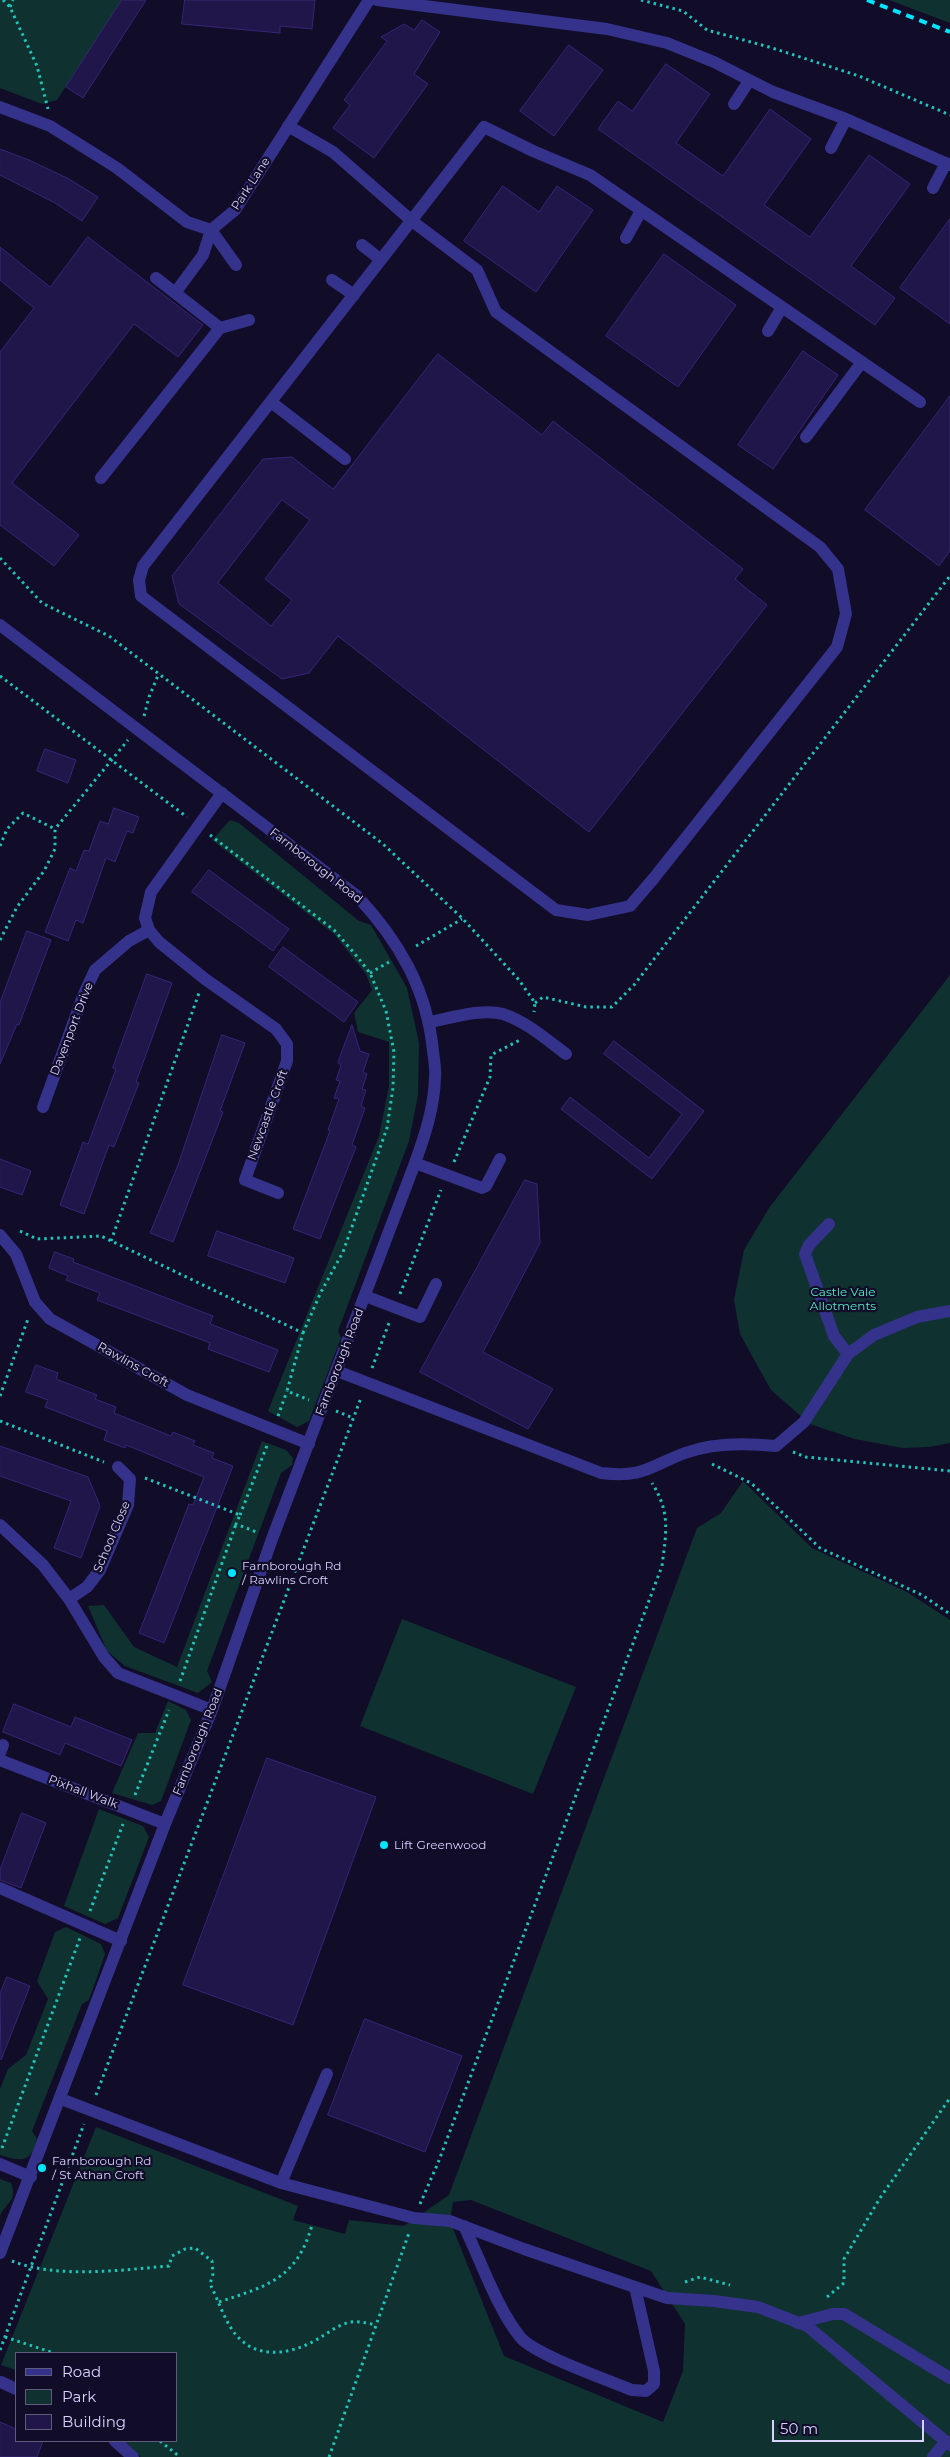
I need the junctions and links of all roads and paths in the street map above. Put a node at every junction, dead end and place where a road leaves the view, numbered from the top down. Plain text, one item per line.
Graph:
1 (3, 0) edge
2 (13, 0) edge
3 (369, 0) edge
4 (377, 0) edge
5 (641, 0) edge
6 (10, 7) junction
7 (749, 81) junction
8 (734, 104) dead end
9 (0, 107) edge
10 (950, 115) edge
11 (846, 119) junction
12 (50, 126) junction
13 (288, 126) junction
14 (831, 148) dead end
15 (948, 164) edge
16 (933, 188) dead end
17 (641, 211) junction
18 (412, 220) junction
19 (211, 230) junction
20 (626, 238) dead end
21 (362, 245) dead end
22 (381, 260) junction
23 (236, 265) dead end
24 (156, 278) dead end
25 (332, 280) dead end
26 (176, 294) junction
27 (354, 295) junction
28 (782, 307) junction
29 (249, 320) dead end
30 (220, 328) junction
31 (768, 331) dead end
32 (862, 362) junction
33 (271, 402) junction
34 (920, 402) dead end
35 (806, 438) dead end
36 (345, 459) dead end
37 (102, 478) dead end
38 (0, 558) edge
39 (950, 576) edge
40 (0, 625) edge
41 (159, 673) junction
42 (0, 676) edge
43 (137, 728) junction
44 (113, 760) junction
45 (222, 793) junction
46 (200, 827) junction
47 (55, 830) junction
48 (0, 846) edge
49 (149, 930) junction
50 (0, 940) edge
51 (205, 979) junction
52 (535, 1004) junction
53 (430, 1022) junction
54 (531, 1027) junction
55 (566, 1054) dead end
56 (43, 1107) dead end
57 (500, 1159) dead end
58 (415, 1163) junction
59 (448, 1175) junction
60 (278, 1194) dead end
61 (829, 1224) dead end
62 (19, 1230) dead end
63 (0, 1235) edge
64 (111, 1241) junction
65 (436, 1284) dead end
66 (365, 1296) junction
67 (35, 1302) junction
68 (394, 1309) junction
69 (950, 1311) edge
70 (303, 1333) junction
71 (848, 1354) junction
72 (337, 1371) junction
73 (366, 1383) junction
74 (287, 1391) junction
75 (0, 1396) edge
76 (324, 1405) junction
77 (353, 1418) junction
78 (0, 1421) edge
79 (273, 1430) junction
80 (309, 1444) junction
81 (776, 1446) junction
82 (696, 1450) junction
83 (118, 1467) joint
84 (950, 1471) edge
85 (645, 1472) junction
86 (144, 1478) dead end
87 (240, 1515) junction
88 (236, 1524) junction
89 (0, 1525) edge
90 (272, 1539) junction
91 (69, 1599) junction
92 (950, 1614) edge
93 (175, 1695) junction
94 (212, 1710) junction
95 (0, 1760) edge
96 (128, 1810) junction
97 (165, 1824) junction
98 (0, 1888) edge
99 (84, 1925) junction
100 (121, 1941) junction
101 (327, 2074) dead end
102 (950, 2098) edge
103 (60, 2099) junction
104 (90, 2109) junction
105 (0, 2153) edge
106 (0, 2164) edge
107 (31, 2177) junction
108 (281, 2183) junction
109 (414, 2218) junction
110 (312, 2225) dead end
111 (464, 2226) junction
112 (0, 2253) edge
113 (31, 2268) junction
114 (635, 2287) junction
115 (736, 2287) dead end
116 (667, 2298) junction
117 (825, 2298) dead end
118 (219, 2302) junction
119 (798, 2323) junction
120 (376, 2325) junction
121 (5, 2337) junction
122 (0, 2350) edge
123 (51, 2352) edge
124 (950, 2378) edge
125 (1, 2382) edge
126 (15, 2389) edge
127 (116, 2442) edge
128 (161, 2442) edge
129 (948, 2443) edge
130 (133, 2457) edge
131 (180, 2457) edge
132 (329, 2457) edge
133 (933, 2457) edge

1 - 6 path
2 - 6 path
3 - 13 street, Park Lane
4 - 7 street
5 - 10 path
6 - 12 path
7 - 8 street
7 - 11 street
9 - 12 street
11 - 14 street
11 - 15 street
12 - 19 street
13 - 18 street
13 - 19 street, Park Lane
15 - 16 street
17 - 18 street
17 - 20 street
17 - 28 street
18 - 22 street
18 - 33 street
19 - 23 street
19 - 26 street
21 - 22 street
22 - 27 street
24 - 26 street
25 - 27 street
26 - 30 street
27 - 33 street
28 - 31 street
28 - 32 street
29 - 30 street
30 - 37 street
32 - 34 street
32 - 35 street
33 - 36 street
38 - 41 path
39 - 52 path
40 - 43 street, Farnborough Road
41 - 43 path
41 - 52 path
42 - 44 path
43 - 44 path
43 - 45 street, Farnborough Road
44 - 46 path
44 - 47 path
45 - 46 street
45 - 53 street, Farnborough Road
46 - 49 street
46 - 70 path
47 - 48 path
47 - 50 path
49 - 51 street, Newcastle Croft
49 - 56 street, Davenport Drive
51 - 60 street, Newcastle Croft
51 - 64 path
52 - 54 path
53 - 54 street
53 - 58 street, Farnborough Road
54 - 55 street
54 - 59 path
57 - 59 street
58 - 59 street
58 - 66 street, Farnborough Road
59 - 68 path
61 - 71 street
62 - 64 path
63 - 67 street, Rawlins Croft
64 - 70 path
65 - 68 street
66 - 68 street
66 - 72 street, Farnborough Road
67 - 75 path
67 - 79 street, Rawlins Croft
68 - 73 path
69 - 71 street
70 - 74 path
71 - 81 street
72 - 73 street
72 - 76 street, Farnborough Road
73 - 77 path
73 - 85 street
74 - 76 path
74 - 79 path
76 - 77 path
76 - 80 street, Farnborough Road
77 - 104 path
78 - 83 path
79 - 80 street, Rawlins Croft
79 - 87 path
80 - 90 street, Farnborough Road
81 - 82 street
81 - 84 path
82 - 85 street
82 - 92 path
83 - 91 street, School Close
85 - 109 path
86 - 87 path
87 - 88 path
88 - 90 path
88 - 93 path
89 - 91 street
90 - 94 street, Farnborough Road
91 - 93 street
93 - 94 street
93 - 96 path
94 - 97 street, Farnborough Road
95 - 96 street, Pixhall Walk
96 - 97 street, Pixhall Walk
96 - 99 path
97 - 100 street, Farnborough Road
98 - 99 street
99 - 100 street
99 - 105 path
100 - 103 street, Farnborough Road
101 - 108 street
102 - 117 path
103 - 104 street
103 - 107 street, Farnborough Road
104 - 108 street
104 - 113 path
106 - 107 street
107 - 112 street, Farnborough Road
108 - 109 street
109 - 111 street
109 - 120 path
110 - 118 path
111 - 114 street
111 - 114 street
113 - 118 path
113 - 121 path
114 - 116 street
115 - 116 path
116 - 119 street
118 - 120 path
119 - 124 street
119 - 129 street
120 - 132 path
121 - 122 path
121 - 123 path
125 - 126 street
127 - 130 street
128 - 131 path
129 - 133 street

